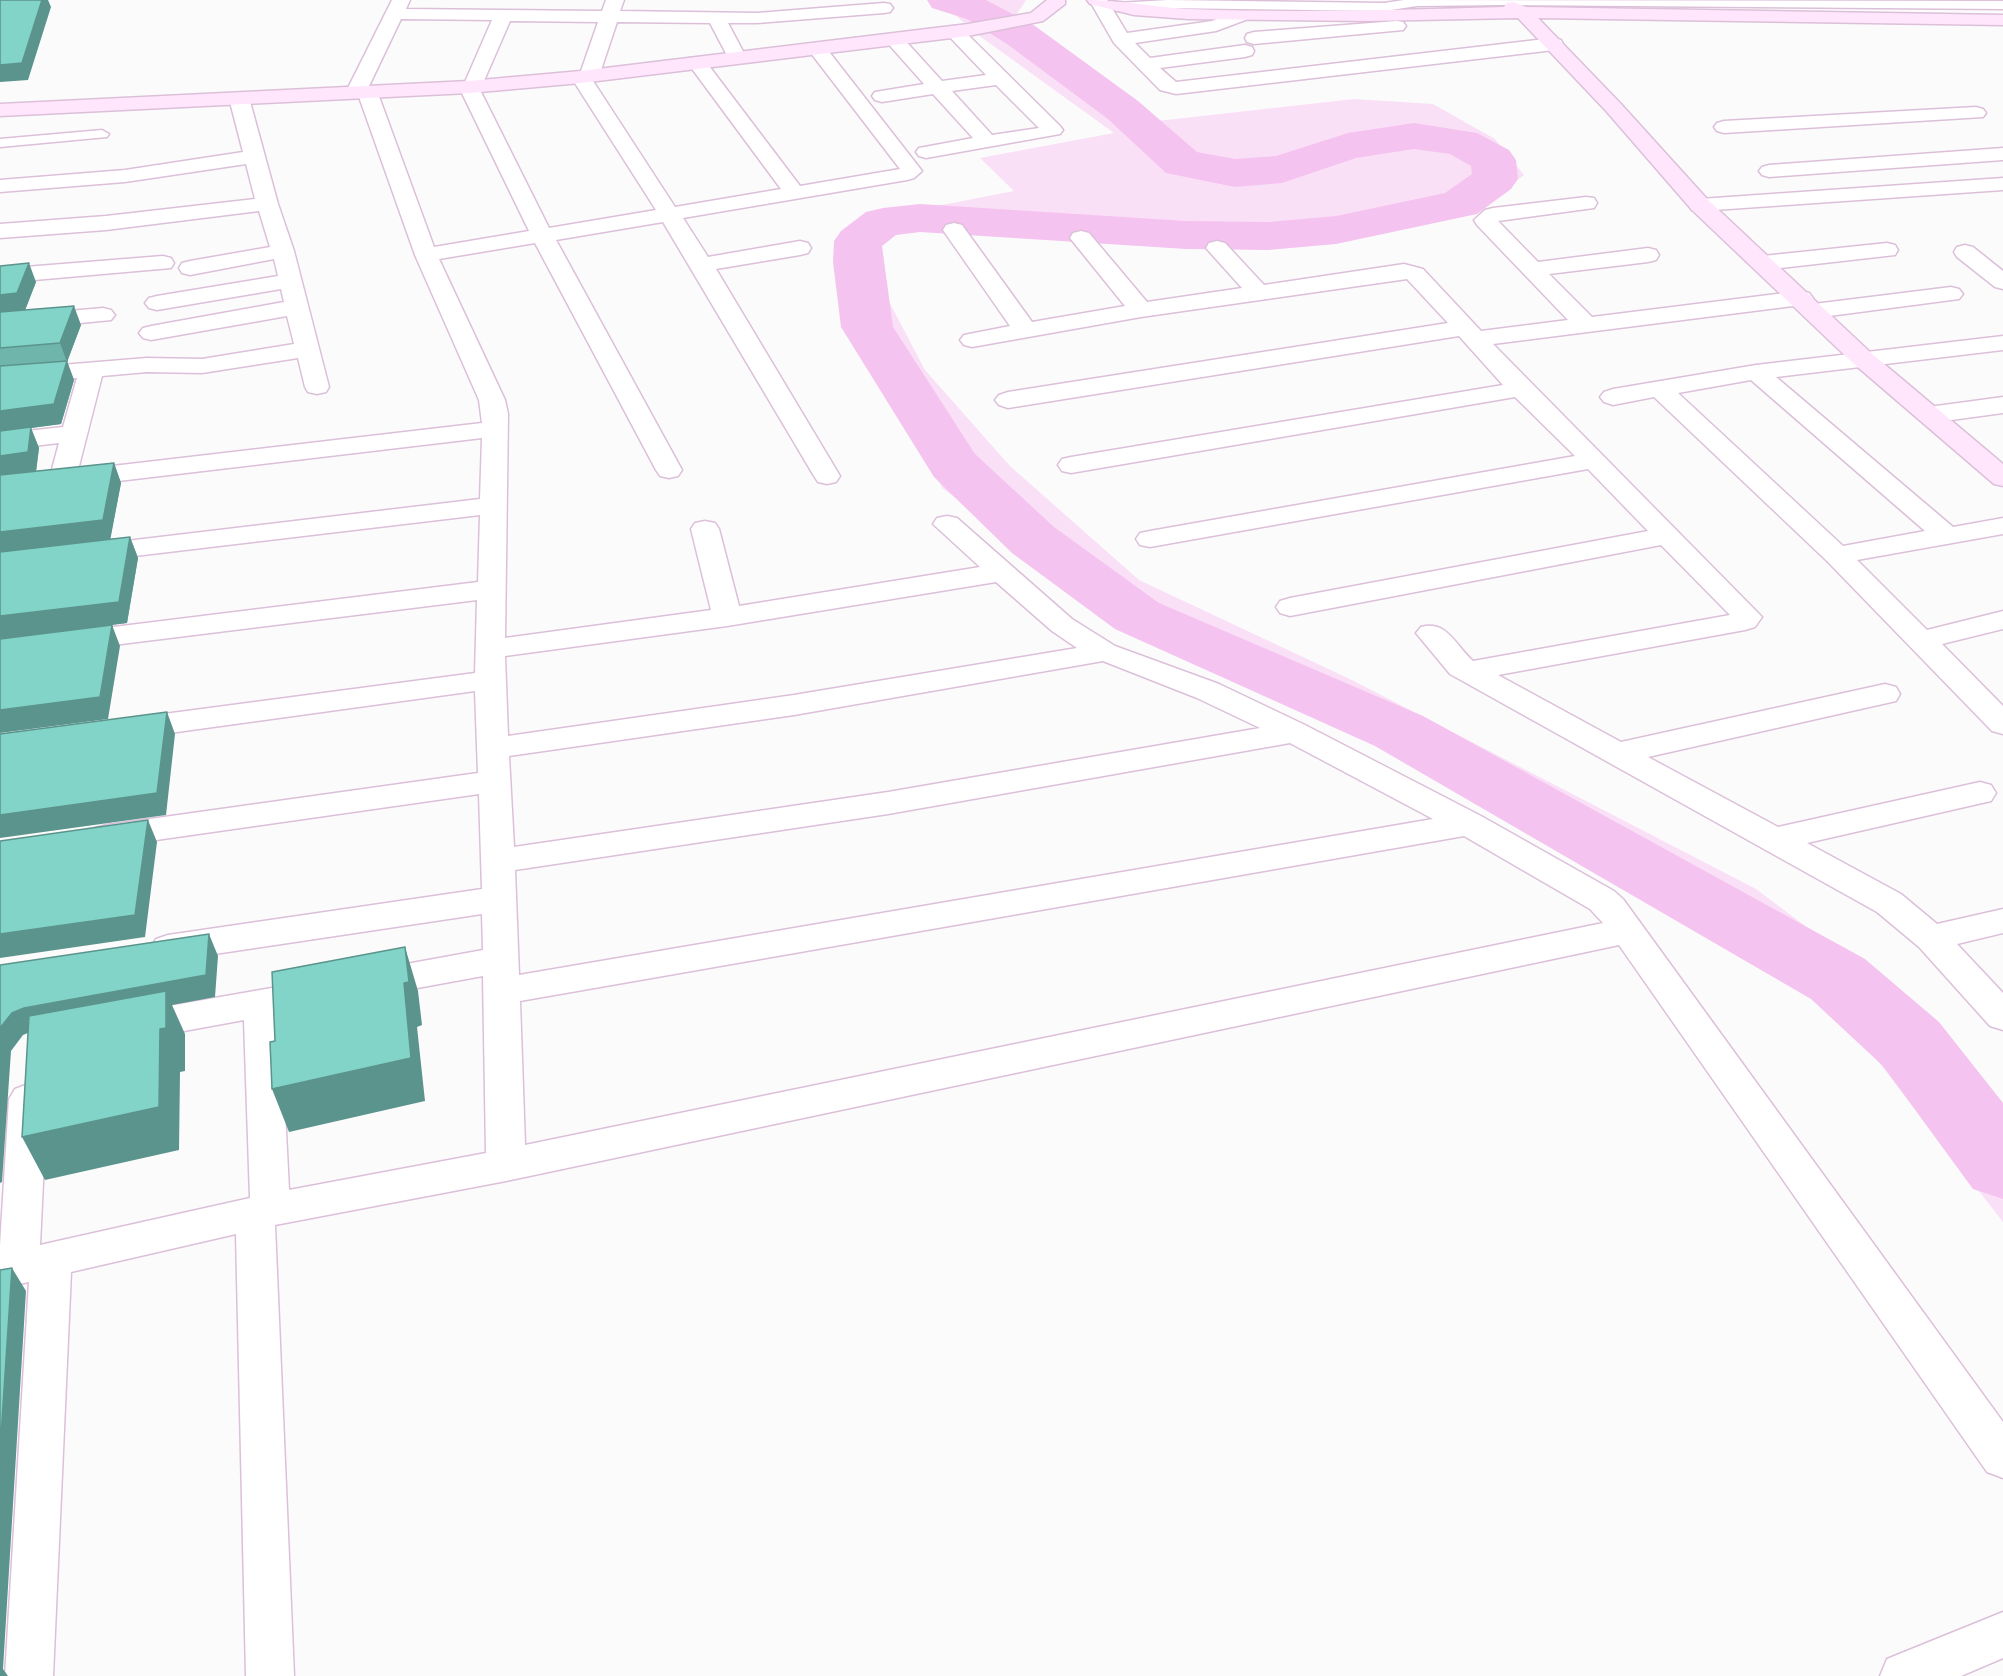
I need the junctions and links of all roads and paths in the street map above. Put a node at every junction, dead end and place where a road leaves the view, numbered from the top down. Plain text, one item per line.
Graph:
1 (1056, 0) edge
2 (1411, 1) edge
3 (1502, 1) edge
4 (1104, 3) edge
5 (2003, 5) edge
6 (398, 7) edge
7 (612, 8) edge
8 (884, 8) dead end
9 (1523, 12) junction
10 (1574, 13) junction
11 (503, 15) junction
12 (1242, 15) junction
13 (716, 18) junction
14 (2003, 20) edge
15 (1391, 21) junction
16 (2003, 28) edge
17 (961, 31) junction
18 (893, 39) junction
19 (1121, 39) junction
20 (1554, 44) junction
21 (842, 45) junction
22 (816, 48) junction
23 (737, 57) junction
24 (855, 62) dead end
25 (696, 63) junction
26 (1147, 64) junction
27 (1437, 66) junction
28 (585, 77) junction
29 (1003, 78) junction
30 (869, 79) dead end
31 (471, 87) junction
32 (939, 87) junction
33 (361, 92) junction
34 (882, 96) junction
35 (239, 98) junction
36 (0, 110) edge
37 (1976, 113) dead end
38 (897, 115) dead end
39 (1834, 121) junction
40 (1724, 127) dead end
41 (102, 134) dead end
42 (912, 134) dead end
43 (987, 142) junction
44 (0, 143) edge
45 (926, 152) junction
46 (2003, 154) edge
47 (254, 158) junction
48 (1882, 162) junction
49 (936, 170) dead end
50 (1769, 171) dead end
51 (2003, 184) edge
52 (0, 186) edge
53 (1915, 190) junction
54 (794, 192) junction
55 (1586, 203) dead end
56 (267, 204) junction
57 (1700, 205) junction
58 (669, 213) junction
59 (954, 230) dead end
60 (0, 231) edge
61 (542, 235) junction
62 (1081, 238) dead end
63 (800, 248) dead end
64 (1217, 248) dead end
65 (1887, 250) dead end
66 (283, 251) junction
67 (1965, 252) dead end
68 (426, 255) junction
69 (1648, 255) dead end
70 (164, 263) dead end
71 (1763, 263) junction
72 (702, 265) junction
73 (190, 268) dead end
74 (1532, 268) junction
75 (0, 276) edge
76 (290, 281) junction
77 (2003, 282) edge
78 (1259, 292) junction
79 (1952, 294) dead end
80 (157, 303) dead end
81 (1807, 304) junction
82 (297, 307) junction
83 (1141, 310) junction
84 (103, 315) dead end
85 (0, 324) edge
86 (1586, 325) junction
87 (1025, 330) junction
88 (151, 333) dead end
89 (1469, 334) junction
90 (972, 340) dead end
91 (2003, 343) edge
92 (307, 349) junction
93 (1862, 358) junction
94 (91, 370) junction
95 (1756, 372) junction
96 (0, 377) edge
97 (317, 387) dead end
98 (1521, 389) junction
99 (1659, 390) junction
100 (1613, 397) dead end
101 (1008, 400) dead end
102 (2003, 405) edge
103 (1929, 415) junction
104 (496, 429) junction
105 (74, 434) junction
106 (0, 442) edge
107 (1594, 460) junction
108 (1071, 465) dead end
109 (669, 470) dead end
110 (2001, 475) edge
111 (827, 476) dead end
112 (62, 482) junction
113 (0, 487) edge
114 (494, 505) junction
115 (947, 524) dead end
116 (2003, 526) edge
117 (705, 529) dead end
118 (1668, 535) junction
119 (1947, 536) junction
120 (1150, 538) dead end
121 (1837, 555) junction
122 (0, 564) edge
123 (1004, 572) junction
124 (493, 589) junction
125 (1290, 607) dead end
126 (727, 617) junction
127 (2003, 620) edge
128 (1431, 633) dead end
129 (1923, 640) junction
130 (491, 649) junction
131 (0, 650) edge
132 (1105, 652) junction
133 (1470, 671) junction
134 (490, 680) junction
135 (1885, 694) dead end
136 (2003, 724) edge
137 (1294, 732) junction
138 (93, 733) edge
139 (493, 748) junction
140 (1618, 753) junction
141 (494, 781) junction
142 (1980, 793) dead end
143 (1469, 824) junction
144 (1776, 839) junction
145 (82, 840) edge
146 (498, 861) junction
147 (499, 899) junction
148 (2003, 921) edge
149 (1625, 931) junction
150 (1931, 938) junction
151 (139, 952) edge
152 (501, 975) junction
153 (262, 1003) junction
154 (2003, 1016) edge
155 (98, 1033) edge
156 (30, 1062) edge
157 (506, 1165) junction
158 (263, 1212) junction
159 (23, 1266) edge
160 (2003, 1458) edge
161 (2003, 1635) edge
162 (29, 1676) edge
163 (270, 1676) edge
164 (1904, 1676) edge

1 - 17 street
2 - 3 lane
2 - 4 lane
3 - 5 lane
3 - 9 street
4 - 12 street
4 - 19 street
6 - 11 street
6 - 33 street
7 - 11 street
7 - 13 street
7 - 28 street
8 - 13 street
9 - 10 street
9 - 15 street
9 - 20 street
10 - 14 street
10 - 16 street
11 - 31 street
12 - 15 street
12 - 19 street
13 - 23 street
15 - 26 street
15 - 27 street
17 - 18 street
17 - 29 street
18 - 21 street
18 - 32 street
19 - 26 street
20 - 27 street
20 - 57 street
21 - 22 street
21 - 24 street
22 - 23 street
22 - 54 street
23 - 25 street
25 - 28 street
25 - 54 street
26 - 27 street
28 - 31 street
28 - 58 street
29 - 32 street
29 - 43 street
30 - 34 street
31 - 33 street
31 - 61 street
32 - 34 street
32 - 43 street
33 - 35 street
33 - 68 street
34 - 38 street
35 - 36 street
35 - 47 street
37 - 39 street
39 - 40 street
39 - 48 street
41 - 44 lane
42 - 45 street
43 - 45 street
45 - 49 street
46 - 48 street
47 - 52 street
47 - 56 street
48 - 50 street
48 - 53 street
51 - 53 street
53 - 57 street
54 - 58 street
55 - 74 street
56 - 60 street
56 - 66 street
57 - 71 street
58 - 61 street
58 - 72 street
59 - 87 street
61 - 68 street
61 - 109 street
62 - 83 street
63 - 72 street
64 - 78 street
65 - 71 street
66 - 73 street
66 - 76 street
67 - 77 street
68 - 104 street
69 - 74 street
70 - 75 street
71 - 81 street
72 - 111 street
74 - 86 street
76 - 80 street
76 - 82 street
78 - 83 street
78 - 89 street
79 - 81 street
81 - 86 street
81 - 93 street
82 - 88 street
82 - 92 street
83 - 87 street
84 - 85 street
86 - 89 street
87 - 90 street
89 - 98 street
89 - 101 street
91 - 93 street
92 - 94 street
92 - 97 street
93 - 95 street
93 - 103 street
94 - 96 street
94 - 105 street
95 - 99 street
95 - 119 street
98 - 107 street
98 - 108 street
99 - 100 street
99 - 121 street
102 - 103 street
103 - 110 street
104 - 112 street
104 - 114 street
105 - 106 street
105 - 112 street
107 - 118 street
107 - 120 street
112 - 113 street
114 - 122 street
114 - 124 street
115 - 123 street
116 - 119 street
117 - 126 street
118 - 125 street
118 - 133 street
119 - 121 street
121 - 129 street
123 - 126 street
123 - 132 street
124 - 130 street
124 - 131 street
126 - 130 street
127 - 129 street
128 - 133 street
129 - 136 street
130 - 134 street
132 - 137 street
132 - 139 street
133 - 140 street
134 - 138 street
134 - 139 street
135 - 140 street
137 - 143 street
137 - 146 street
139 - 141 street
140 - 144 street
141 - 145 street
141 - 146 street
142 - 144 street
143 - 149 street
143 - 152 street
144 - 150 street
146 - 147 street
147 - 151 street
147 - 152 street
148 - 150 street
149 - 157 street
149 - 160 street
150 - 154 street
152 - 153 street
152 - 157 street
153 - 155 street
153 - 158 street
156 - 159 street
157 - 158 street
158 - 159 street
158 - 163 street
159 - 162 street
161 - 164 street

